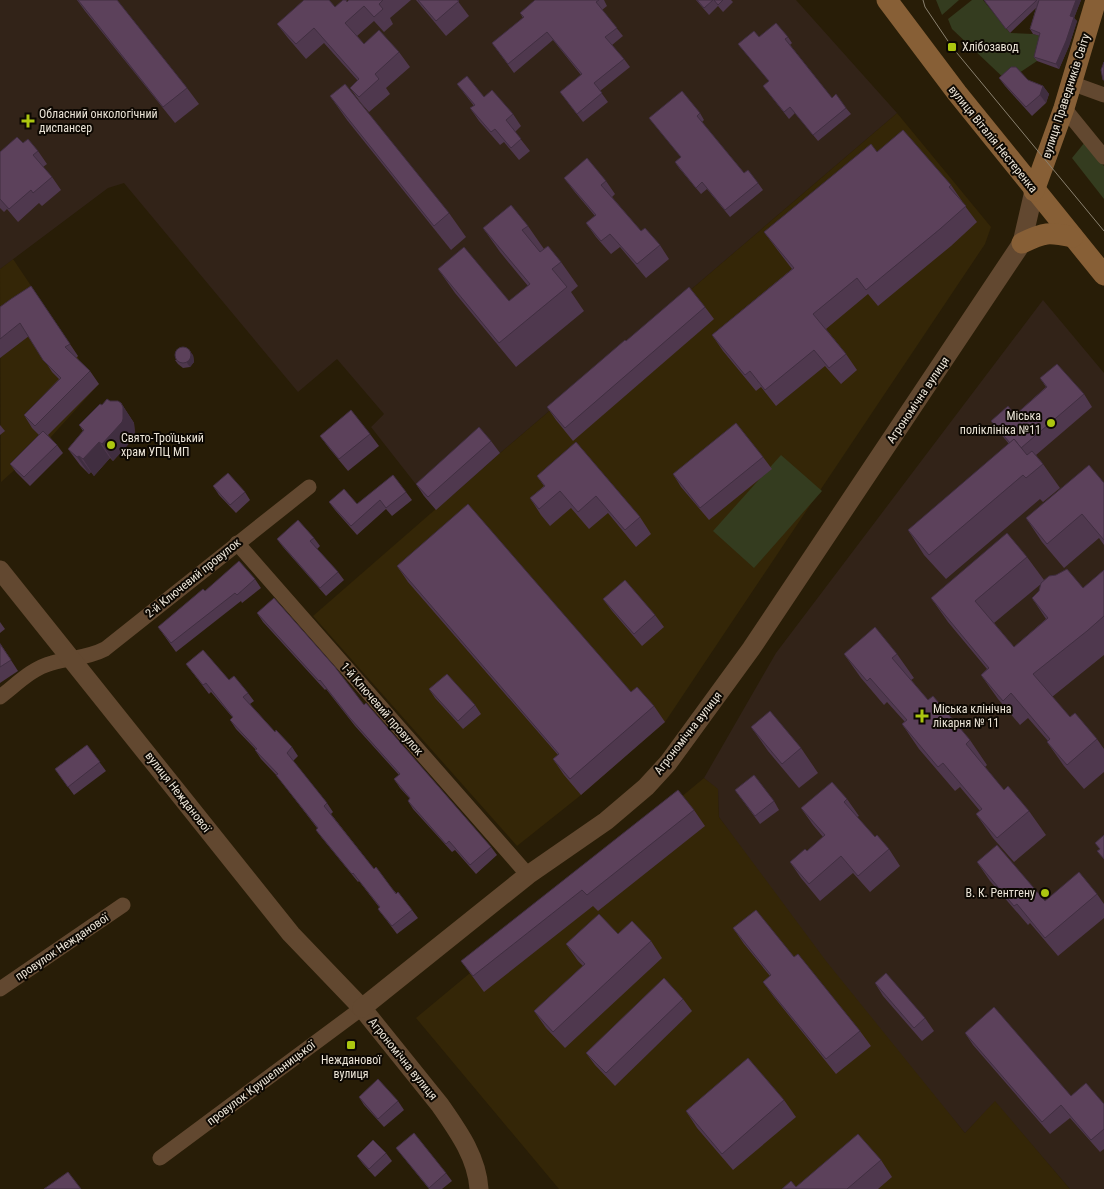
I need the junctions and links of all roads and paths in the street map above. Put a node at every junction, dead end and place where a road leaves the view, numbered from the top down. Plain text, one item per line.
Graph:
1 (886, 0) edge
2 (1096, 0) edge
3 (1071, 83) junction
4 (1104, 95) edge
5 (1064, 108) junction
6 (1104, 157) edge
7 (1034, 190) junction
8 (1073, 238) junction
9 (1022, 244) junction
10 (1104, 275) edge
11 (308, 487) dead end
12 (237, 543) junction
13 (0, 570) edge
14 (72, 659) junction
15 (0, 697) edge
16 (528, 875) junction
17 (124, 905) dead end
18 (0, 989) edge
19 (362, 1008) junction
20 (160, 1158) dead end
21 (479, 1189) edge

1 - 7 main road, вулиця Віталія Нестеренка
2 - 3 main road, вулиця Праведників Світу
3 - 4 street
3 - 5 main road, вулиця Праведників Світу
5 - 6 street
5 - 7 main road, вулиця Праведників Світу
7 - 8 main road, вулиця Віталія Нестеренка
7 - 9 street, Агрономічна вулиця
8 - 9 main road
8 - 10 main road, вулиця Віталія Нестеренка
9 - 16 street, Агрономічна вулиця
11 - 12 street, 2-й Ключевий провулок
12 - 14 street, 2-й Ключевий провулок
12 - 16 street, 1-й Ключевий провулок
13 - 14 street, вулиця Нежданової
14 - 15 street, 2-й Ключевий провулок
14 - 19 street, вулиця Нежданової
16 - 19 street, Агрономічна вулиця
17 - 18 street, провулок Нежданової
19 - 20 street, провулок Крушельницької
19 - 21 street, Агрономічна вулиця

